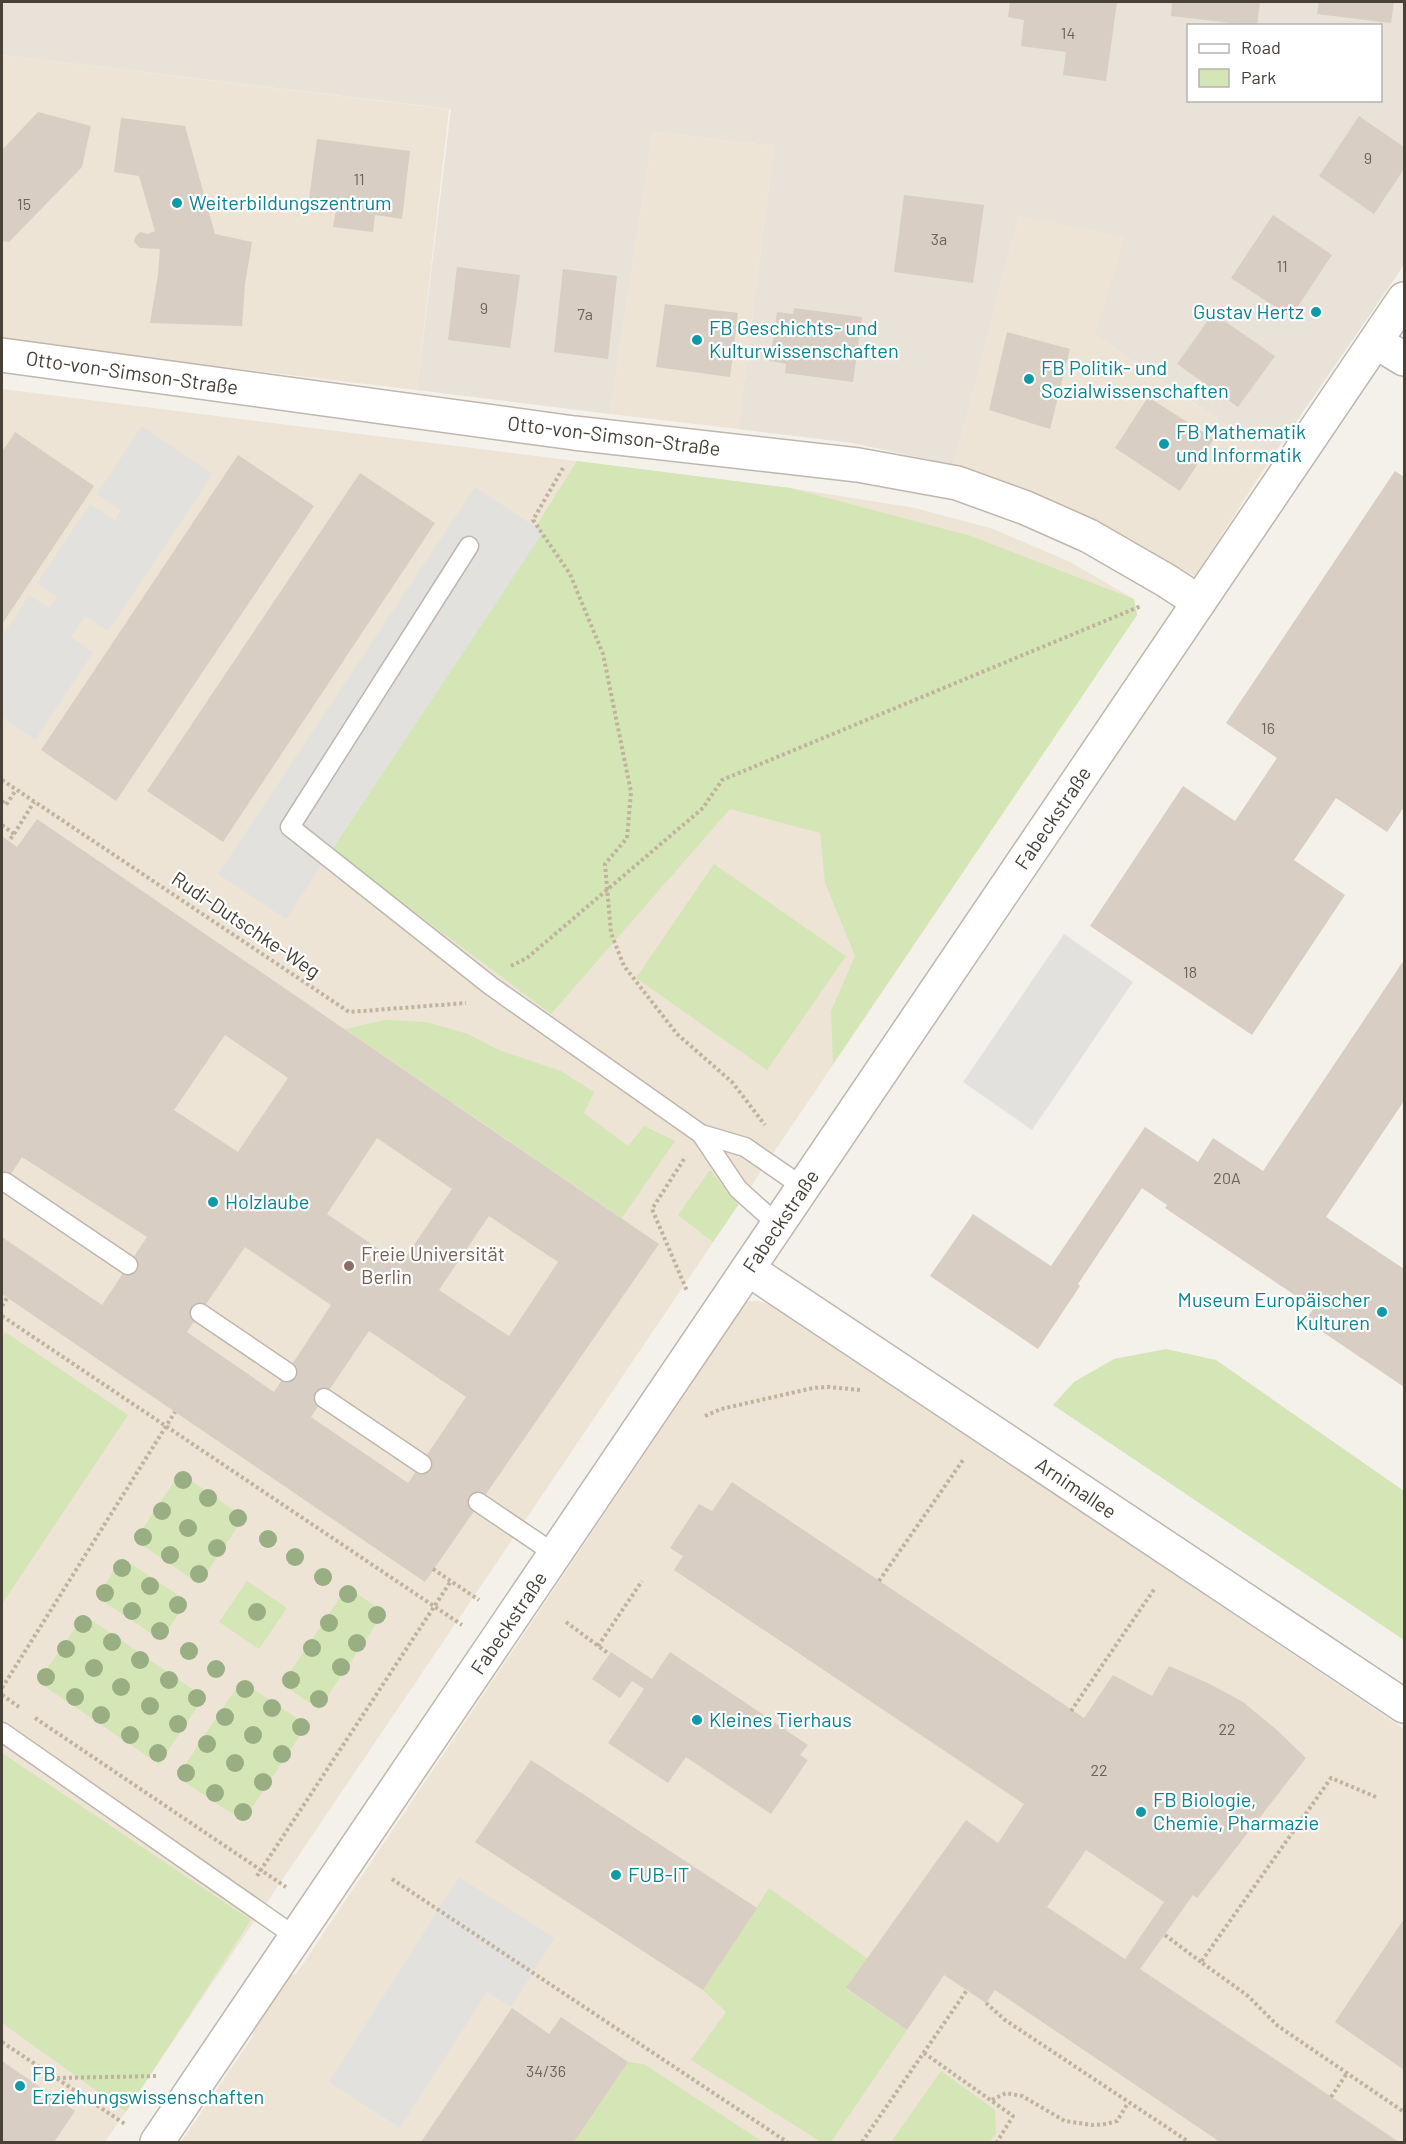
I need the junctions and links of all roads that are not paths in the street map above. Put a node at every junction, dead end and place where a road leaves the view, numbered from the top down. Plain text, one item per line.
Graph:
1 (1404, 299) edge
2 (1376, 342) junction
3 (2, 355) edge
4 (1404, 359) edge
5 (470, 546) dead end
6 (1199, 602) junction
7 (701, 1134) junction
8 (5, 1182) dead end
9 (803, 1187) junction
10 (778, 1225) junction
11 (128, 1265) dead end
12 (748, 1269) junction
13 (200, 1313) dead end
14 (287, 1372) dead end
15 (324, 1398) dead end
16 (422, 1464) dead end
17 (478, 1502) dead end
18 (555, 1554) junction
19 (1404, 1706) edge
20 (2, 1732) edge
21 (296, 1937) junction
22 (157, 2142) edge

1 - 2 street, Fabeckstraße
2 - 4 street
2 - 6 street, Fabeckstraße
3 - 6 street, Otto-von-Simson-Straße
5 - 7 lane
6 - 9 street, Fabeckstraße
7 - 9 lane
7 - 10 lane
8 - 11 lane
9 - 10 street, Fabeckstraße
10 - 12 street, Fabeckstraße
12 - 18 street, Fabeckstraße
12 - 19 street, Arnimallee
13 - 14 lane
15 - 16 lane
17 - 18 lane
18 - 21 street, Fabeckstraße
20 - 21 lane
21 - 22 street, Fabeckstraße

